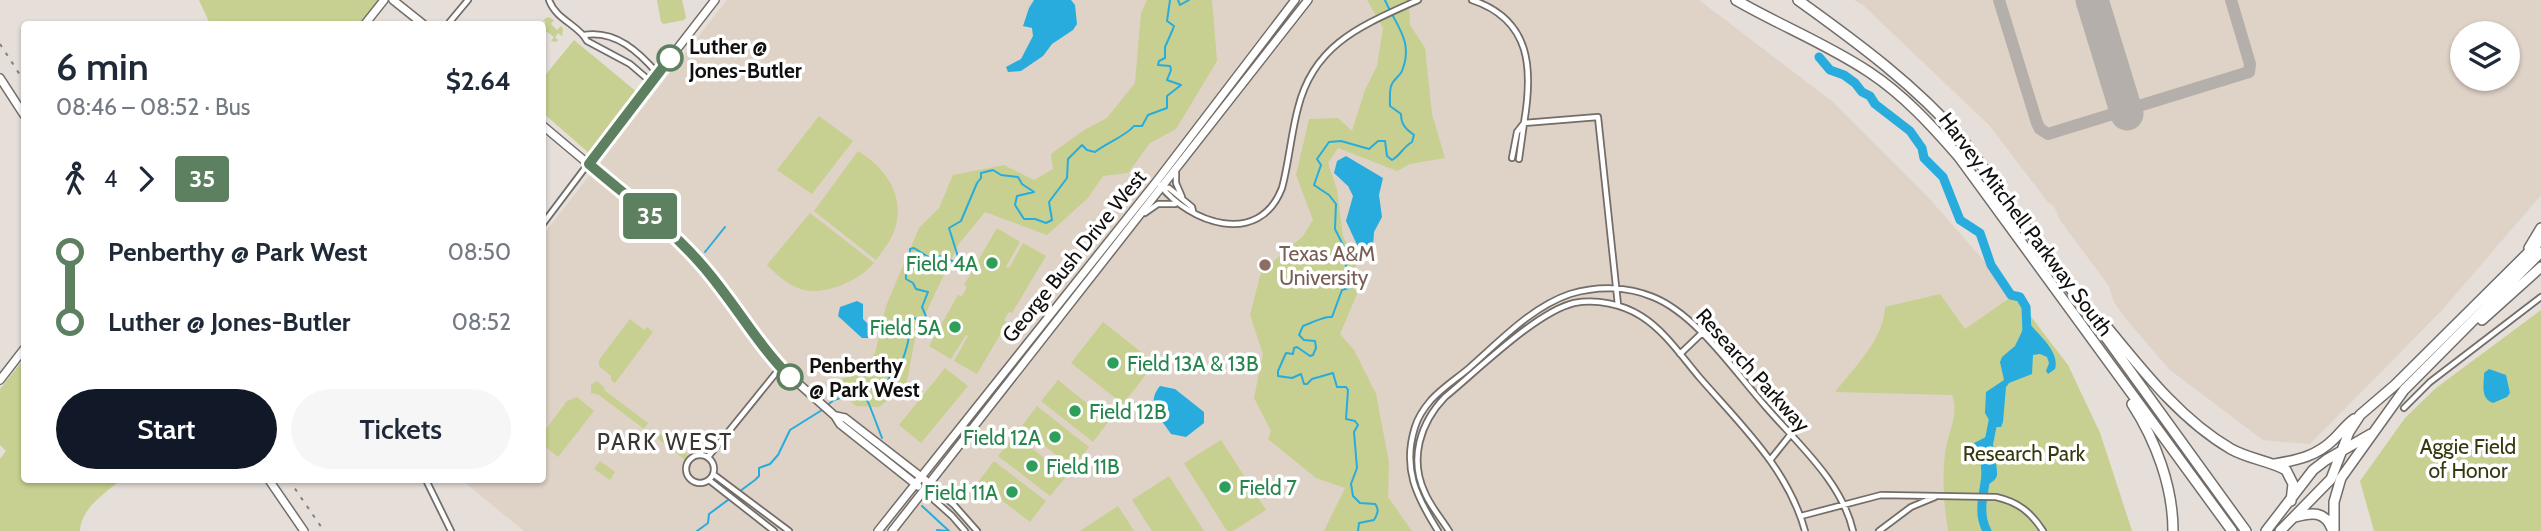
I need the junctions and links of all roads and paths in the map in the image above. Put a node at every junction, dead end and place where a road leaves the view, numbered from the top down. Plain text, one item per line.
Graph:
1 (384, 0) edge
2 (393, 0) edge
3 (468, 0) edge
4 (549, 0) edge
5 (715, 0) edge
6 (1295, 0) edge
7 (1308, 0) edge
8 (1418, 0) edge
9 (1472, 0) edge
10 (1736, 0) edge
11 (1798, 0) edge
12 (367, 21) edge
13 (419, 21) edge
14 (450, 21) edge
15 (584, 35) junction
16 (658, 74) junction
17 (0, 78) edge
18 (652, 82) junction
19 (21, 110) edge
20 (1524, 123) junction
21 (546, 128) edge
22 (1512, 158) dead end
23 (1519, 159) dead end
24 (589, 164) junction
25 (1177, 167) junction
26 (1159, 185) junction
27 (1184, 200) junction
28 (1180, 206) junction
29 (1194, 211) junction
30 (1138, 218) junction
31 (546, 220) edge
32 (2541, 228) edge
33 (2541, 240) edge
34 (2541, 252) edge
35 (2519, 263) junction
36 (2541, 267) edge
37 (2070, 285) junction
38 (1618, 289) junction
39 (2541, 297) edge
40 (1618, 306) junction
41 (1702, 334) junction
42 (2090, 338) junction
43 (21, 353) edge
44 (1680, 354) junction
45 (781, 368) junction
46 (2423, 371) junction
47 (1462, 373) junction
48 (1466, 379) junction
49 (0, 380) edge
50 (2404, 408) dead end
51 (2365, 409) junction
52 (2375, 431) junction
53 (1791, 434) junction
54 (2342, 451) junction
55 (708, 457) junction
56 (1771, 459) junction
57 (2273, 464) junction
58 (713, 474) junction
59 (709, 480) junction
60 (919, 481) junction
61 (272, 483) edge
62 (427, 483) edge
63 (926, 487) junction
64 (1937, 496) junction
65 (2291, 501) junction
66 (1845, 503) junction
67 (1801, 516) junction
68 (2292, 518) junction
69 (2278, 527) edge
70 (303, 530) edge
71 (451, 531) edge
72 (774, 531) edge
73 (789, 531) edge
74 (878, 531) edge
75 (892, 531) edge
76 (965, 531) edge
77 (977, 531) edge
78 (1438, 531) edge
79 (1449, 531) edge
80 (1805, 531) edge
81 (1853, 531) edge
82 (1879, 531) edge
83 (2043, 531) edge
84 (2173, 531) edge
85 (2232, 531) edge
86 (2246, 531) edge
87 (2266, 531) edge
88 (2333, 531) edge

1 - 12 main road
2 - 13 main road
3 - 14 street
4 - 15 street
5 - 16 main road
6 - 26 main road, George Bush Drive West
7 - 25 main road, George Bush Drive West
8 - 29 street
9 - 20 street
10 - 42 highway, Harvey Mitchell Parkway South
11 - 37 highway, Harvey Mitchell Parkway South
15 - 16 street
15 - 18 street
16 - 18 main road
17 - 19 main road
18 - 24 main road
20 - 22 street
20 - 23 street
20 - 38 street
21 - 24 main road
24 - 31 street
24 - 45 main road
25 - 26 main road, George Bush Drive West
25 - 27 street
26 - 27 street
26 - 28 street
26 - 30 main road, George Bush Drive West
26 - 60 main road, George Bush Drive West
27 - 29 street
28 - 29 street
28 - 30 street
30 - 63 main road, George Bush Drive West
32 - 35 highway
33 - 35 highway
34 - 46 highway
35 - 51 highway
36 - 46 highway
37 - 57 highway
37 - 86 highway, Harvey Mitchell Parkway South
38 - 40 street
38 - 41 street, Research Parkway
38 - 47 street, Research Parkway
39 - 50 street
40 - 44 street, Research Parkway
40 - 48 street, Research Parkway
41 - 44 street
41 - 53 street, Research Parkway
42 - 84 highway
42 - 85 highway, Harvey Mitchell Parkway South
43 - 49 main road
44 - 56 street, Research Parkway
45 - 55 street
45 - 60 main road
46 - 52 highway
47 - 48 street
47 - 78 street, Research Parkway
48 - 79 street, Research Parkway
51 - 54 highway
51 - 57 highway
52 - 54 highway
52 - 88 highway
53 - 56 street
53 - 66 street, Research Parkway
54 - 65 highway
54 - 68 highway
55 - 58 street
55 - 59 street
56 - 67 street, Research Parkway
57 - 65 highway
58 - 59 street
58 - 73 street
59 - 72 street
60 - 63 main road
60 - 74 main road, George Bush Drive West
61 - 70 main road
62 - 71 street
63 - 75 main road, George Bush Drive West
63 - 76 street
63 - 77 street
64 - 66 street
64 - 82 street
64 - 83 street
65 - 69 highway
66 - 67 street
66 - 81 street, Research Parkway
67 - 80 street, Research Parkway
68 - 69 highway
68 - 88 highway
69 - 87 highway

